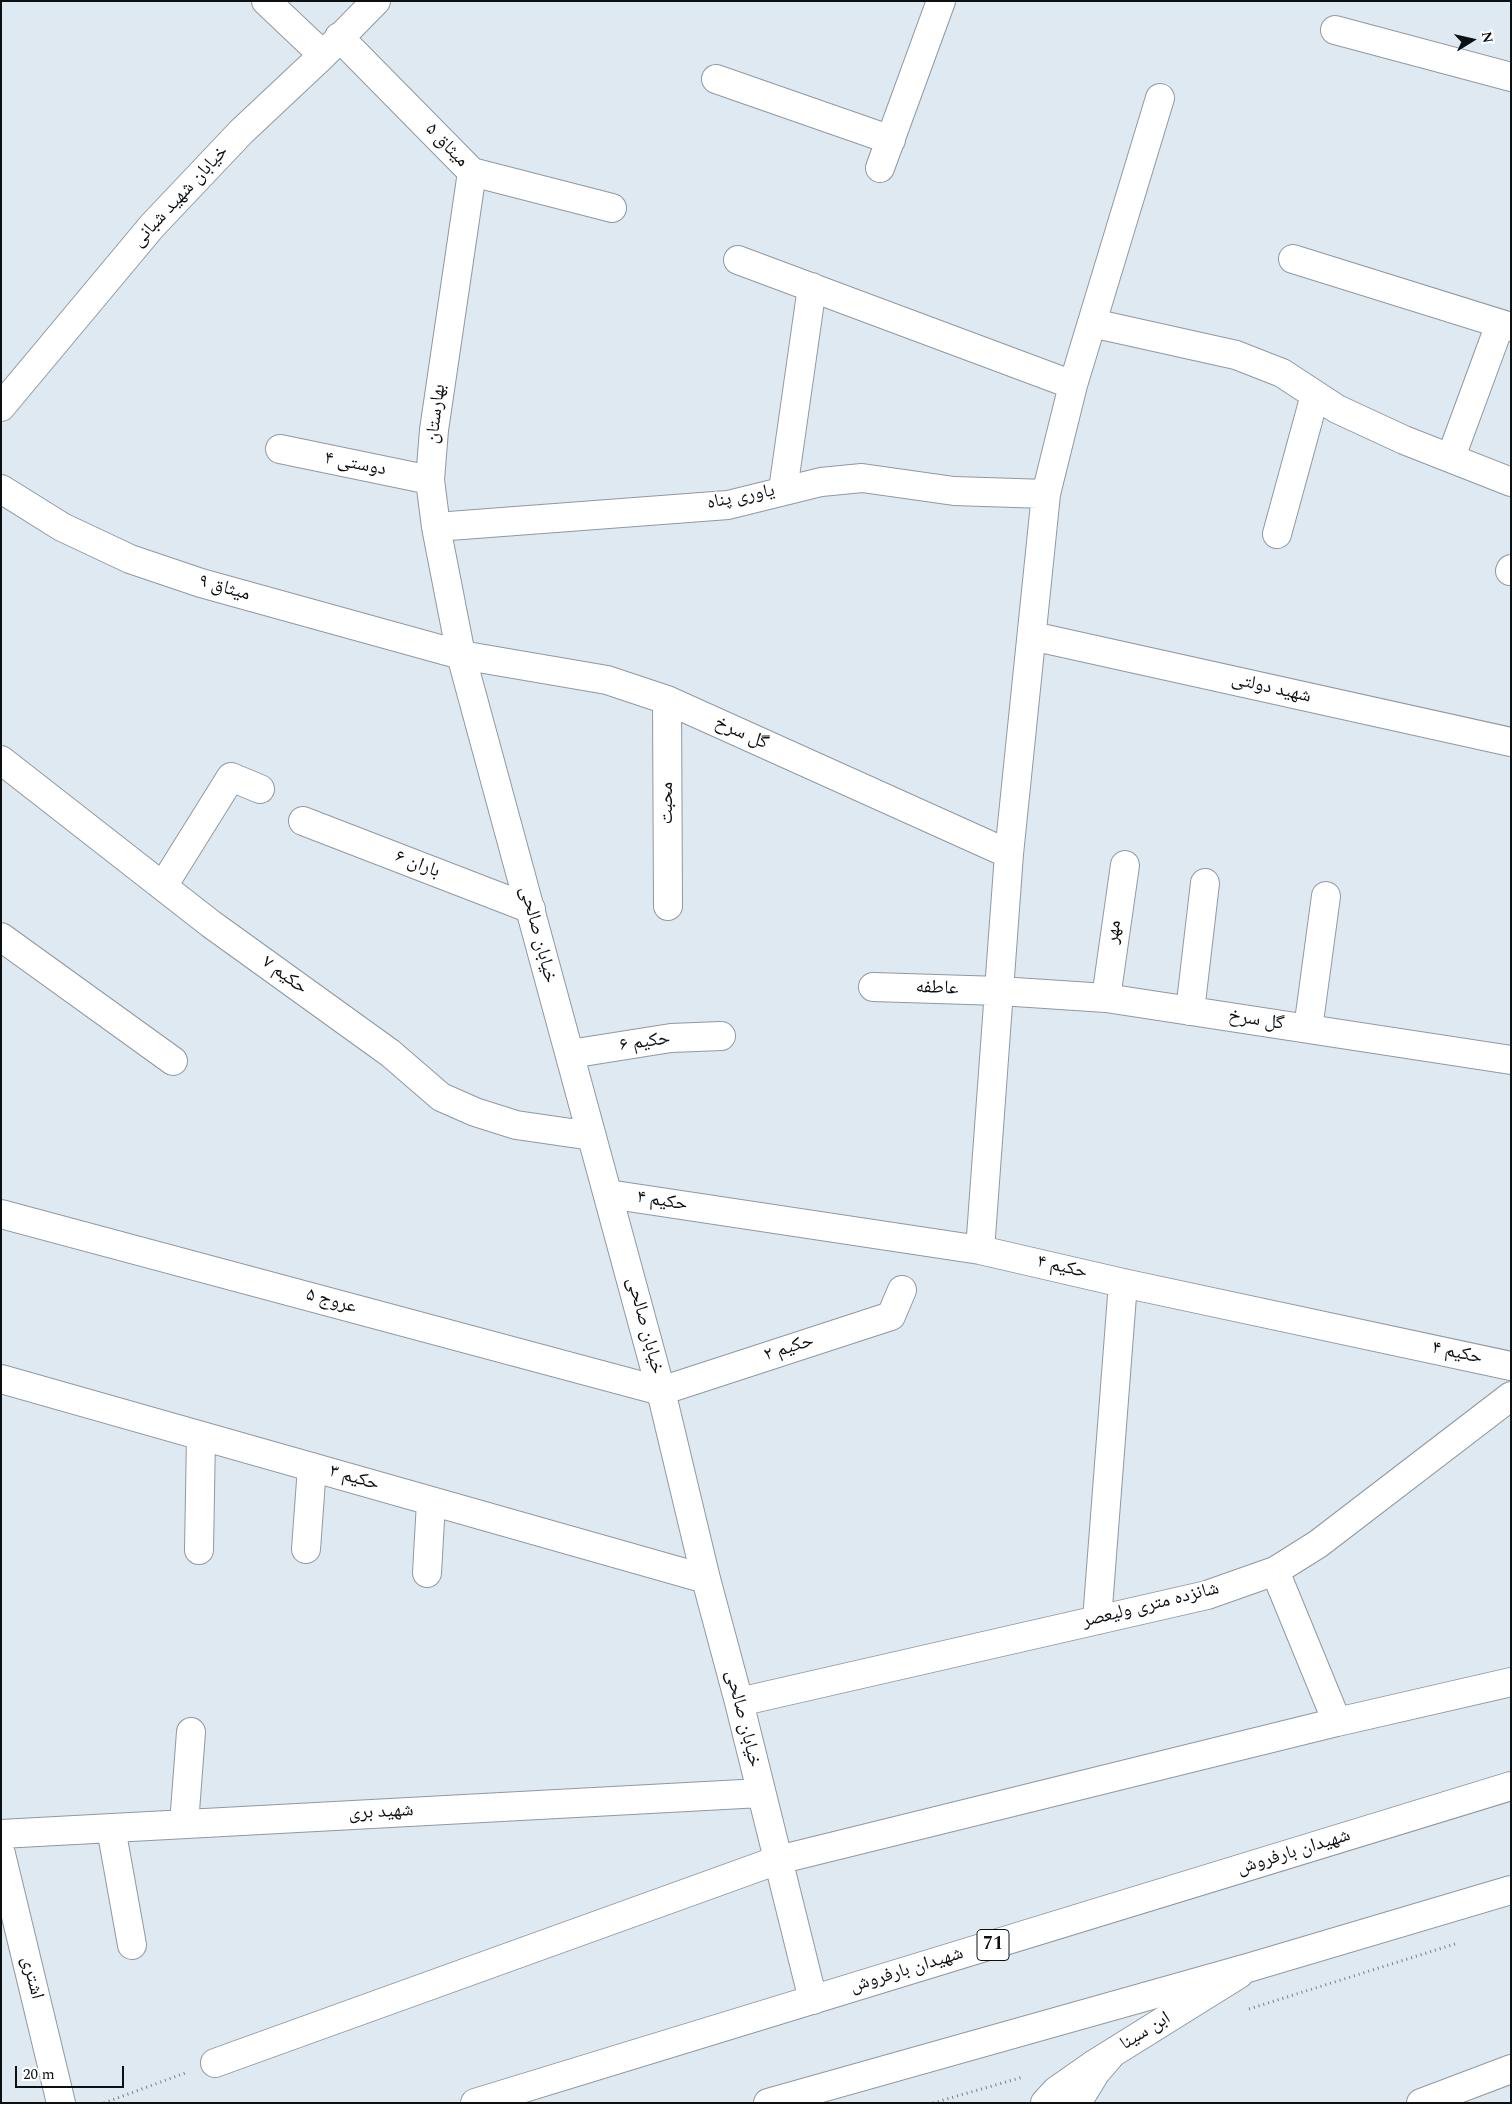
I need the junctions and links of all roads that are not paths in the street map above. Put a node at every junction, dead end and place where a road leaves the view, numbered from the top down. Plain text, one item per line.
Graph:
1 (266, 1) edge
2 (376, 1) edge
3 (941, 1) edge
4 (1336, 30) dead end
5 (331, 46) junction
6 (1511, 77) edge
7 (716, 78) dead end
8 (1160, 98) dead end
9 (891, 140) junction
10 (880, 168) dead end
11 (472, 172) junction
12 (612, 208) dead end
13 (1293, 259) dead end
14 (738, 260) dead end
15 (812, 287) junction
16 (1092, 323) junction
17 (1505, 326) edge
18 (1073, 385) junction
19 (1316, 395) junction
20 (1, 407) edge
21 (280, 449) dead end
22 (1451, 458) junction
23 (430, 480) junction
24 (1511, 482) edge
25 (1, 489) edge
26 (783, 490) junction
27 (1046, 494) junction
28 (436, 527) junction
29 (1277, 534) dead end
30 (1032, 636) junction
31 (461, 655) junction
32 (667, 700) junction
33 (1511, 742) edge
34 (1, 760) edge
35 (260, 789) dead end
36 (303, 821) dead end
37 (1009, 854) junction
38 (1125, 865) dead end
39 (1205, 883) dead end
40 (163, 886) junction
41 (1326, 896) dead end
42 (668, 906) dead end
43 (531, 910) junction
44 (1, 938) edge
45 (873, 988) dead end
46 (1000, 991) junction
47 (1106, 998) junction
48 (1190, 1011) junction
49 (1308, 1029) junction
50 (721, 1036) dead end
51 (570, 1054) junction
52 (1511, 1060) edge
53 (173, 1061) dead end
54 (592, 1136) junction
55 (608, 1194) junction
56 (1, 1214) edge
57 (980, 1250) junction
58 (1123, 1283) junction
59 (902, 1290) dead end
60 (1511, 1366) edge
61 (1, 1380) edge
62 (661, 1391) junction
63 (1511, 1396) edge
64 (202, 1436) junction
65 (312, 1467) junction
66 (431, 1502) junction
67 (306, 1549) dead end
68 (199, 1550) dead end
69 (1275, 1571) junction
70 (427, 1573) dead end
71 (706, 1579) junction
72 (1097, 1620) junction
73 (1511, 1682) edge
74 (739, 1702) junction
75 (1337, 1722) junction
76 (191, 1732) dead end
77 (1511, 1786) edge
78 (761, 1793) junction
79 (184, 1824) junction
80 (111, 1828) junction
81 (1, 1834) edge
82 (1, 1854) edge
83 (778, 1860) junction
84 (1511, 1890) edge
85 (7, 1902) edge
86 (132, 1944) dead end
87 (1251, 1967) junction
88 (813, 2000) junction
89 (1113, 2052) junction
90 (215, 2063) road end
91 (1511, 2069) edge
92 (61, 2103) edge
93 (475, 2103) edge
94 (768, 2103) edge
95 (1045, 2103) edge
96 (1077, 2103) edge
97 (1421, 2103) edge

1 - 5 main road, میثاق ۵
2 - 5 main road, خیابان شهید شبانی
3 - 9 main road
4 - 6 main road
5 - 11 main road, میثاق ۵
5 - 20 main road, خیابان شهید شبانی
7 - 9 main road
8 - 16 main road
9 - 10 main road
11 - 12 main road, میثاق ۵
11 - 23 main road, بهارستان
13 - 17 main road
14 - 15 main road
15 - 18 main road
15 - 26 main road
16 - 18 main road
16 - 19 main road
17 - 22 main road
18 - 27 main road
19 - 22 main road
19 - 29 main road
21 - 23 main road, دوستی ۴
22 - 24 main road
23 - 28 main road, بهارستان
25 - 31 main road, میثاق ۹
26 - 27 main road, یاوری پناه
26 - 28 main road, یاوری پناه
27 - 30 main road
28 - 31 main road, بهارستان
30 - 33 main road, شهید دولتی
30 - 37 main road
31 - 32 main road, گل سرخ
31 - 43 main road, خیابان صالحی
32 - 37 main road, گل سرخ
32 - 42 main road, محبت
34 - 40 main road, حکیم ۷
35 - 40 main road
36 - 43 main road, باران ۶
37 - 46 main road
38 - 47 main road, مهر
39 - 48 main road
40 - 54 main road, حکیم ۷
41 - 49 main road
43 - 51 main road, خیابان صالحی
44 - 53 main road
45 - 46 main road, عاطفه
46 - 47 main road, گل سرخ
46 - 57 main road
47 - 48 main road, گل سرخ
48 - 49 main road, گل سرخ
49 - 52 main road, گل سرخ
50 - 51 main road, حکیم ۶
51 - 54 main road, خیابان صالحی
54 - 55 main road, خیابان صالحی
55 - 57 main road, حکیم ۴
55 - 62 main road, خیابان صالحی
56 - 62 main road, عروج ۵
57 - 58 main road, حکیم ۴
58 - 60 main road, حکیم ۴
58 - 72 main road
59 - 62 main road, حکیم ۲
61 - 64 main road, حکیم ۳
62 - 71 main road, خیابان صالحی
63 - 69 main road, شانزده متری ولیعصر
64 - 65 main road, حکیم ۳
64 - 68 main road
65 - 66 main road, حکیم ۳
65 - 67 main road
66 - 70 main road
66 - 71 main road, حکیم ۳
69 - 72 main road, شانزده متری ولیعصر
69 - 75 main road
71 - 74 main road, خیابان صالحی
72 - 74 main road, شانزده متری ولیعصر
73 - 75 main road
74 - 78 main road, خیابان صالحی
75 - 83 main road
76 - 79 main road
77 - 88 main road, شهیدان بارفروش / 71
78 - 79 main road, شهید بری
78 - 83 main road, خیابان صالحی
79 - 80 main road, شهید بری
80 - 81 main road, شهید بری
80 - 86 main road
82 - 85 main road, اشتری
83 - 88 main road, خیابان صالحی
83 - 90 main road
84 - 87 main road
85 - 92 main road, اشتری
87 - 89 main road, ابن سینا
87 - 94 main road
88 - 93 main road, شهیدان بارفروش / 71
89 - 95 main road, ابن سینا
89 - 96 main road
91 - 97 main road

